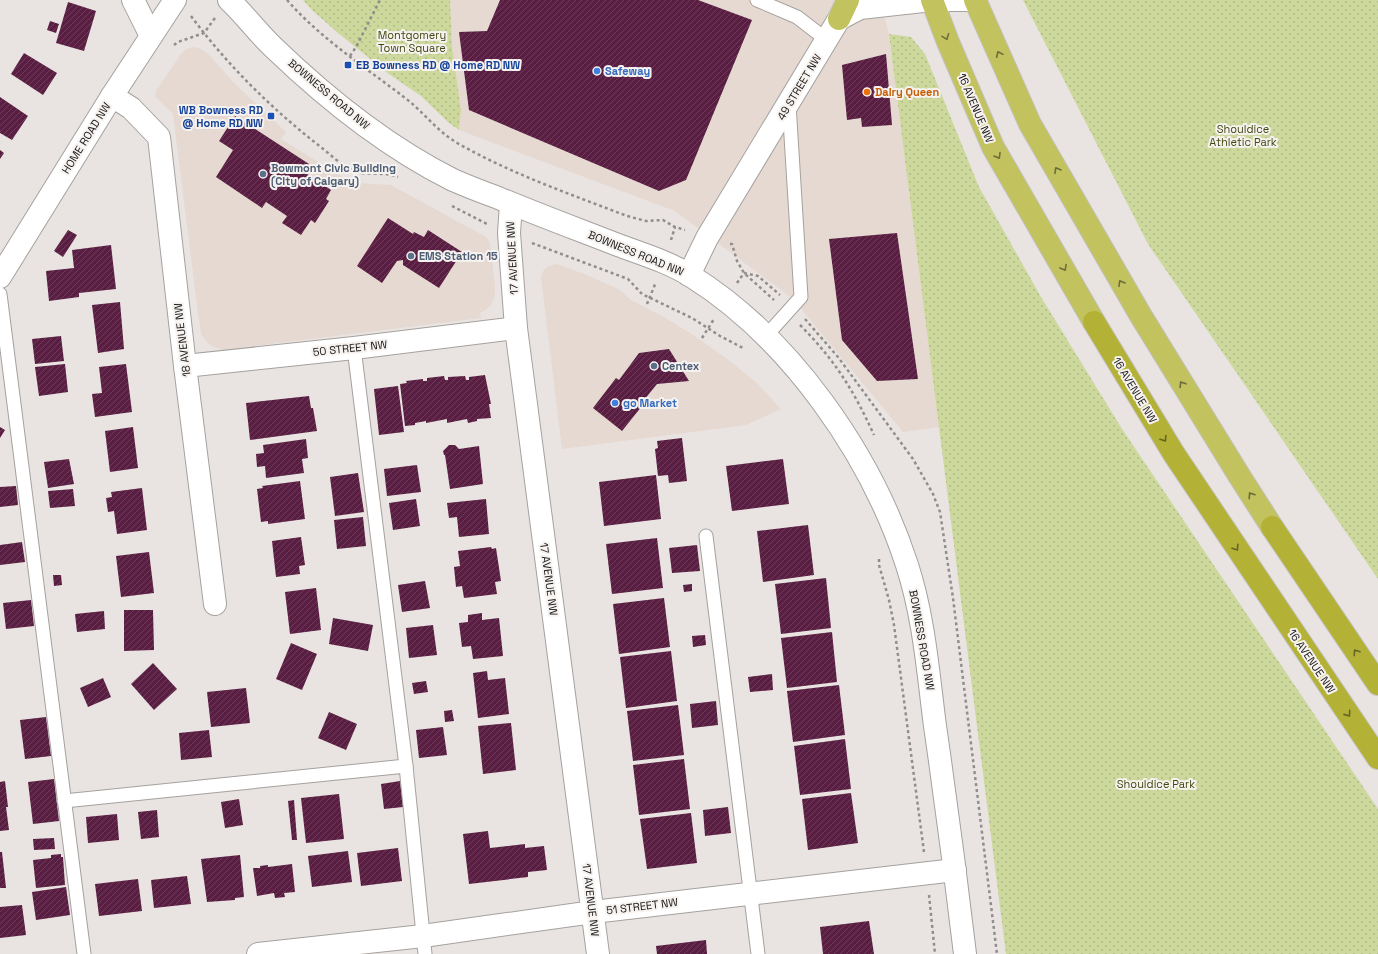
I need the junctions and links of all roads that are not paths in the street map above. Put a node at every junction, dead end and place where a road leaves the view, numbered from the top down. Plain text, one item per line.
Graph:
1 (133, 0) edge
2 (175, 0) edge
3 (229, 0) edge
4 (757, 0) edge
5 (932, 0) edge
6 (975, 0) edge
7 (844, 10) edge
8 (151, 36) junction
9 (827, 40) junction
10 (112, 96) junction
11 (789, 102) junction
12 (511, 204) junction
13 (689, 274) junction
14 (0, 277) edge
15 (0, 294) edge
16 (516, 328) junction
17 (766, 336) junction
18 (354, 348) junction
19 (185, 366) junction
20 (706, 536) dead end
21 (215, 604) dead end
22 (1378, 684) edge
23 (1378, 758) edge
24 (406, 766) junction
25 (64, 801) junction
26 (955, 870) junction
27 (750, 893) junction
28 (593, 912) junction
29 (424, 945) edge
30 (84, 954) edge
31 (258, 954) edge
32 (598, 954) edge
33 (758, 954) edge
34 (965, 954) edge

1 - 8 street
2 - 8 street, HOME ROAD NW
3 - 12 street, BOWNESS ROAD NW
4 - 9 lane
5 - 6 street, 49 STREET NW
5 - 7 street, 49 STREET NW
5 -> 23 highway, 16 AVENUE NW
22 -> 6 highway
7 - 9 street, 49 STREET NW
8 - 10 street, HOME ROAD NW
9 - 11 street, 49 STREET NW
10 - 14 street, HOME ROAD NW
10 - 19 street, 18 AVENUE NW
11 - 13 street, 49 STREET NW
11 - 17 lane
12 - 13 street, BOWNESS ROAD NW
12 - 16 street, 17 AVENUE NW
13 - 17 street, BOWNESS ROAD NW
15 - 25 lane
16 - 18 street, 50 STREET NW
16 - 28 street, 17 AVENUE NW
17 - 26 street, BOWNESS ROAD NW
18 - 19 street, 50 STREET NW
18 - 24 lane
19 - 21 street, 18 AVENUE NW
20 - 27 lane
24 - 25 lane
24 - 29 lane
25 - 30 lane
26 - 27 street, 51 STREET NW
26 - 34 street, BOWNESS ROAD NW
27 - 28 street, 51 STREET NW
27 - 33 lane
28 - 29 street, 51 STREET NW
28 - 32 street, 17 AVENUE NW
29 - 31 street, 51 STREET NW

